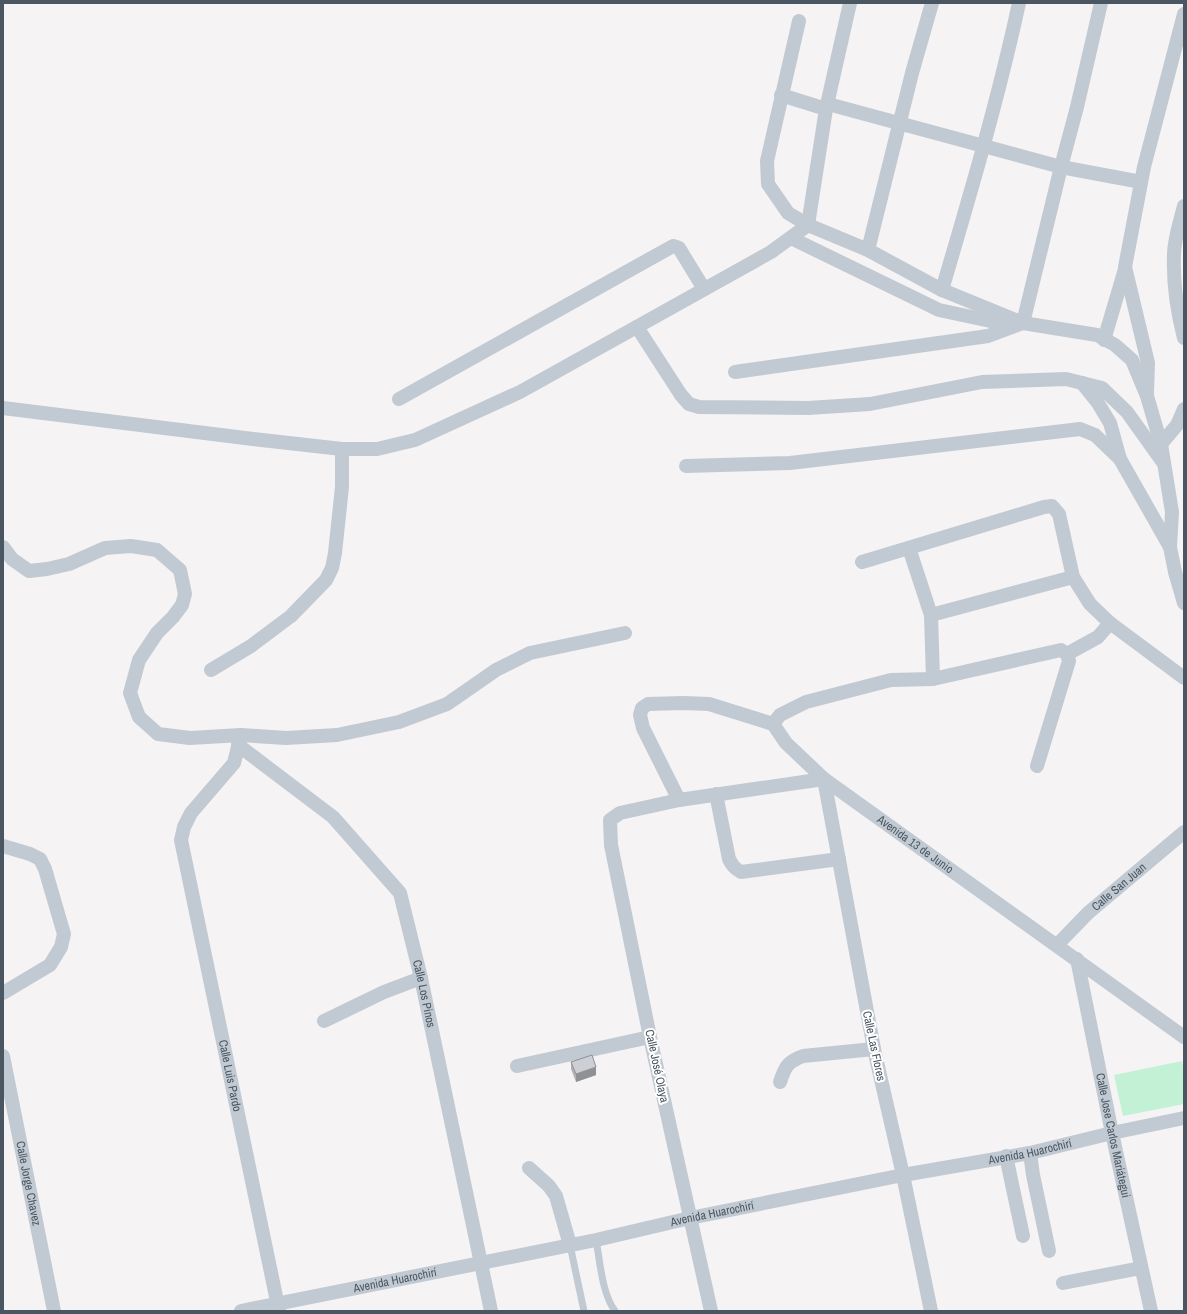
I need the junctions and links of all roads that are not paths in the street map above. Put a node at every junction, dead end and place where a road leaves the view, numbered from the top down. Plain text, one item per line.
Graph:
1 (850, 3) edge
2 (932, 3) edge
3 (1019, 3) edge
4 (1101, 3) edge
5 (1184, 14) edge
6 (799, 21) dead end
7 (781, 95) junction
8 (827, 107) junction
9 (900, 123) junction
10 (983, 146) junction
11 (1061, 167) junction
12 (1141, 182) junction
13 (1184, 206) edge
14 (808, 225) junction
15 (791, 238) junction
16 (868, 250) junction
17 (1125, 267) junction
18 (704, 289) junction
19 (942, 290) junction
20 (1023, 323) junction
21 (637, 327) junction
22 (1184, 338) edge
23 (1104, 340) junction
24 (735, 372) dead end
25 (1082, 383) junction
26 (1146, 396) junction
27 (399, 399) dead end
28 (3, 408) edge
29 (1184, 409) edge
30 (1161, 444) junction
31 (342, 449) junction
32 (1120, 459) junction
33 (1165, 465) junction
34 (686, 466) dead end
35 (3, 547) edge
36 (1170, 547) junction
37 (909, 548) junction
38 (862, 562) dead end
39 (1073, 577) junction
40 (1184, 603) edge
41 (931, 614) junction
42 (1110, 623) junction
43 (625, 632) dead end
44 (1067, 654) junction
45 (211, 670) dead end
46 (1184, 678) edge
47 (933, 679) junction
48 (773, 724) junction
49 (240, 740) junction
50 (1037, 766) dead end
51 (824, 779) junction
52 (716, 794) junction
53 (679, 800) junction
54 (1184, 832) edge
55 (3, 846) edge
56 (839, 859) junction
57 (1057, 945) junction
58 (1077, 959) junction
59 (421, 978) junction
60 (3, 993) edge
61 (324, 1021) dead end
62 (650, 1037) junction
63 (1184, 1037) edge
64 (874, 1049) junction
65 (3, 1056) edge
66 (516, 1066) dead end
67 (780, 1082) dead end
68 (1184, 1118) edge
69 (1112, 1133) junction
70 (1030, 1153) junction
71 (1006, 1156) junction
72 (529, 1168) dead end
73 (903, 1175) junction
74 (690, 1218) junction
75 (1023, 1236) dead end
76 (596, 1240) junction
77 (570, 1245) junction
78 (1049, 1251) dead end
79 (482, 1263) junction
80 (1141, 1268) junction
81 (1063, 1283) dead end
82 (278, 1307) edge
83 (54, 1311) edge
84 (241, 1311) edge
85 (491, 1311) edge
86 (584, 1311) edge
87 (615, 1311) edge
88 (711, 1311) edge
89 (931, 1311) edge
90 (1151, 1311) edge

1 - 8 street
2 - 9 street
3 - 10 street
4 - 11 street
5 - 12 street
6 - 7 street
7 - 8 street
7 - 14 street
8 - 9 street
8 - 14 street
9 - 10 street
9 - 16 street
10 - 11 street
10 - 19 street
11 - 12 street
11 - 20 street
12 - 17 street
13 - 22 street
14 - 15 street
14 - 16 street
15 - 18 street
15 - 20 street
16 - 19 street
17 - 23 street
17 - 26 street
18 - 21 street
18 - 27 street
19 - 20 street
20 - 23 street
20 - 24 street
21 - 25 street
21 - 31 street
23 - 26 street
25 - 32 street
25 - 33 street
26 - 30 street
28 - 31 street
29 - 30 street
30 - 33 street
31 - 45 street
32 - 34 street
32 - 36 street
33 - 36 street
35 - 49 street
36 - 40 street
37 - 38 street
37 - 39 street
37 - 41 street
39 - 41 street
39 - 42 street
41 - 47 street
42 - 44 street
42 - 46 street
43 - 49 street
44 - 47 street
44 - 50 street
47 - 48 street
48 - 51 street, Avenida 13 de Junio
48 - 53 street
49 - 59 street, Calle Los Pinos
49 - 82 street, Calle Luis Pardo
51 - 52 street
51 - 56 street, Calle Las Flores
51 - 57 street, Avenida 13 de Junio
52 - 53 street
52 - 56 street
53 - 62 street, Calle José Olaya
54 - 57 street, Calle San Juan
55 - 60 street
56 - 64 street, Calle Las Flores
57 - 58 street, Avenida 13 de Junio
58 - 63 street, Avenida 13 de Junio
58 - 69 street, Calle Jose Carlos Mariátegui
59 - 61 street
59 - 79 street, Calle Los Pinos
62 - 66 street
62 - 74 street, Calle José Olaya
64 - 67 street
64 - 73 street, Calle Las Flores
65 - 83 street, Calle Jorge Chavez
68 - 69 street, Avenida Huarochirí
69 - 70 street, Avenida Huarochirí
69 - 80 street, Calle Jose Carlos Mariátegui
70 - 71 street, Avenida Huarochirí
70 - 78 street
71 - 73 street, Avenida Huarochirí
71 - 75 street
72 - 77 street
73 - 74 street, Avenida Huarochirí
73 - 89 street, Calle Las Flores
74 - 76 street, Avenida Huarochirí
74 - 88 street, Calle José Olaya
76 - 77 street, Avenida Huarochirí
76 - 87 lane
77 - 79 street, Avenida Huarochirí
77 - 86 lane
79 - 82 street, Avenida Huarochirí
79 - 85 street, Calle Los Pinos
80 - 81 street
80 - 90 street, Calle Jose Carlos Mariátegui
82 - 84 street, Avenida Huarochirí

